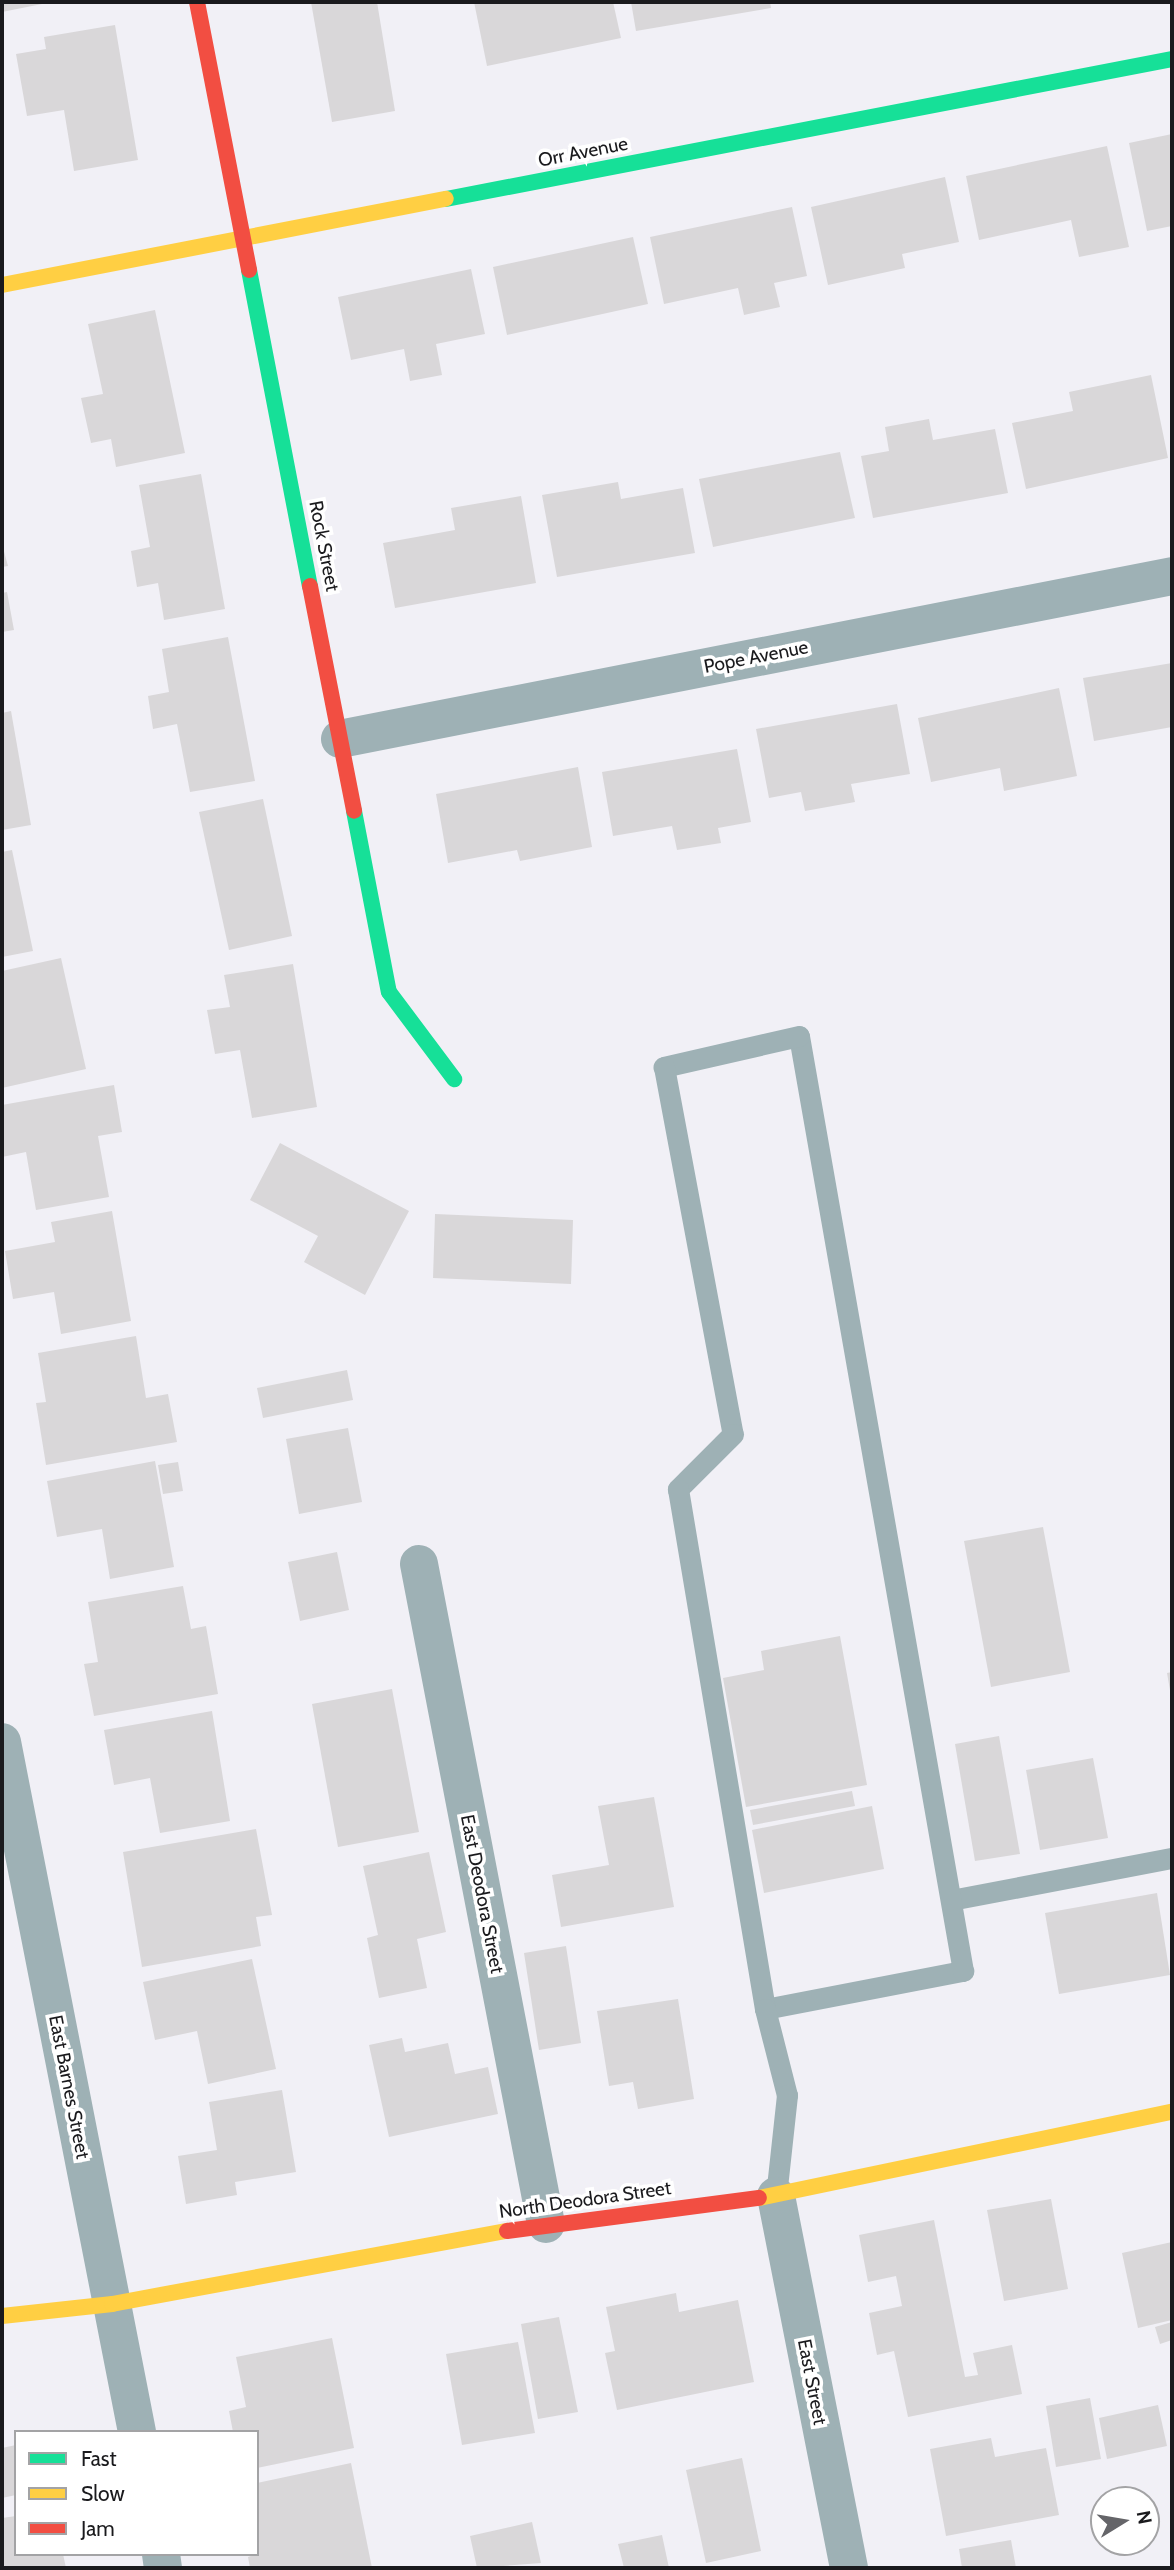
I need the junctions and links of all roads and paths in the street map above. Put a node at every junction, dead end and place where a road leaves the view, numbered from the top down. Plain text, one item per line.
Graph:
1 (197, 2) edge
2 (1172, 59) edge
3 (243, 240) junction
4 (2, 285) edge
5 (1172, 576) edge
6 (340, 738) junction
7 (454, 1079) dead end
8 (419, 1564) dead end
9 (4, 1766) edge
10 (1172, 1858) edge
11 (951, 1900) junction
12 (765, 2009) junction
13 (1172, 2112) edge
14 (776, 2196) junction
15 (546, 2224) junction
16 (111, 2304) junction
17 (2, 2316) edge
18 (137, 2430) edge
19 (849, 2568) edge

1 - 3 street, Rock Street
2 - 3 street, Orr Avenue
3 - 4 street, Orr Avenue
3 - 6 street, Rock Street
5 - 6 street, Pope Avenue
6 - 7 street, Rock Street
8 - 15 street, East Deodora Street
9 - 16 street, East Barnes Street
10 - 11 lane
11 - 12 lane
11 - 12 lane
12 - 14 lane
13 - 14 street, North Deodora Street
14 - 15 street, North Deodora Street
14 - 19 street, East Street
15 - 16 street, North Deodora Street
16 - 17 street, North Deodora Street
16 - 18 street, East Barnes Street

